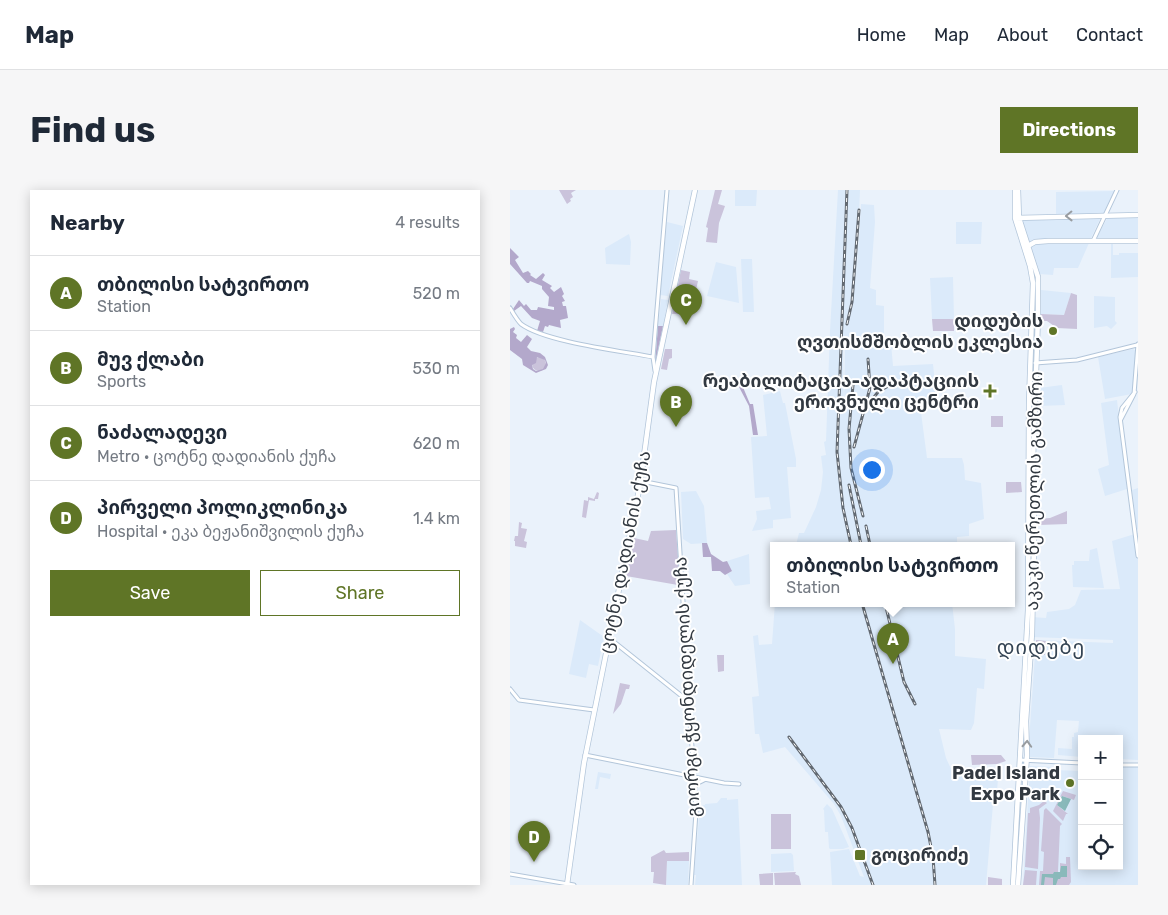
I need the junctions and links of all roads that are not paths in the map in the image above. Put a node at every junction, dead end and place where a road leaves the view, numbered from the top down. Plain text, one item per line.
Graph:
1 (667, 190) edge
2 (695, 190) edge
3 (1017, 190) edge
4 (1117, 190) edge
5 (1106, 215) junction
6 (1138, 215) edge
7 (1017, 218) junction
8 (1093, 241) junction
9 (1138, 241) edge
10 (1028, 246) junction
11 (510, 308) edge
12 (1138, 344) edge
13 (654, 357) junction
14 (1033, 363) junction
15 (656, 374) junction
16 (640, 481) junction
17 (1136, 531) edge
18 (1138, 556) edge
19 (609, 638) junction
20 (510, 689) edge
21 (688, 702) junction
22 (594, 710) junction
23 (586, 755) junction
24 (1020, 760) junction
25 (1026, 761) junction
26 (1078, 763) edge
27 (1123, 765) edge
28 (1138, 766) edge
29 (693, 777) junction
30 (705, 780) junction
31 (739, 784) dead end
32 (694, 789) junction
33 (510, 874) edge
34 (567, 884) edge
35 (574, 885) edge
36 (691, 885) edge
37 (1013, 885) edge
38 (1018, 885) edge

1 - 13 street
2 - 15 main road, ცოტნე დადიანის ქუჩა
3 - 7 main road, აკაკი წერეთლის გამზირი
4 - 5 street
5 - 6 main road
5 -> 7 main road
5 - 8 street
7 - 10 main road, აკაკი წერეთლის გამზირი
7 - 14 main road, აკაკი წერეთლის გამზირი
8 - 9 main road
8 - 10 main road
10 - 14 main road, აკაკი წერეთლის გამზირი
11 - 13 street
12 - 14 street
12 - 17 street
13 - 15 street
14 - 24 main road, აკაკი წერეთლის გამზირი
25 -> 14 main road, აკაკი წერეთლის გამზირი
15 - 16 main road, ცოტნე დადიანის ქუჩა
16 - 19 main road, ცოტნე დადიანის ქუჩა
16 - 21 street, გიორგი ჭყონდიდელის ქუჩა
17 - 18 street
19 - 21 street
19 - 22 main road, ცოტნე დადიანის ქუჩა
20 - 22 street
21 - 29 street, გიორგი ჭყონდიდელის ქუჩა
22 - 23 main road, ცოტნე დადიანის ქუჩა
23 - 29 street
23 - 34 main road, ცოტნე დადიანის ქუჩა
24 - 25 street
24 - 37 main road, აკაკი წერეთლის გამზირი
25 - 26 street
25 - 38 main road, აკაკი წერეთლის გამზირი
27 - 28 street
29 - 30 street
29 - 32 street, გიორგი ჭყონდიდელის ქუჩა
30 - 31 street
30 - 32 street
32 - 36 street, გიორგი ჭყონდიდელის ქუჩა
33 - 34 street
34 - 35 street

